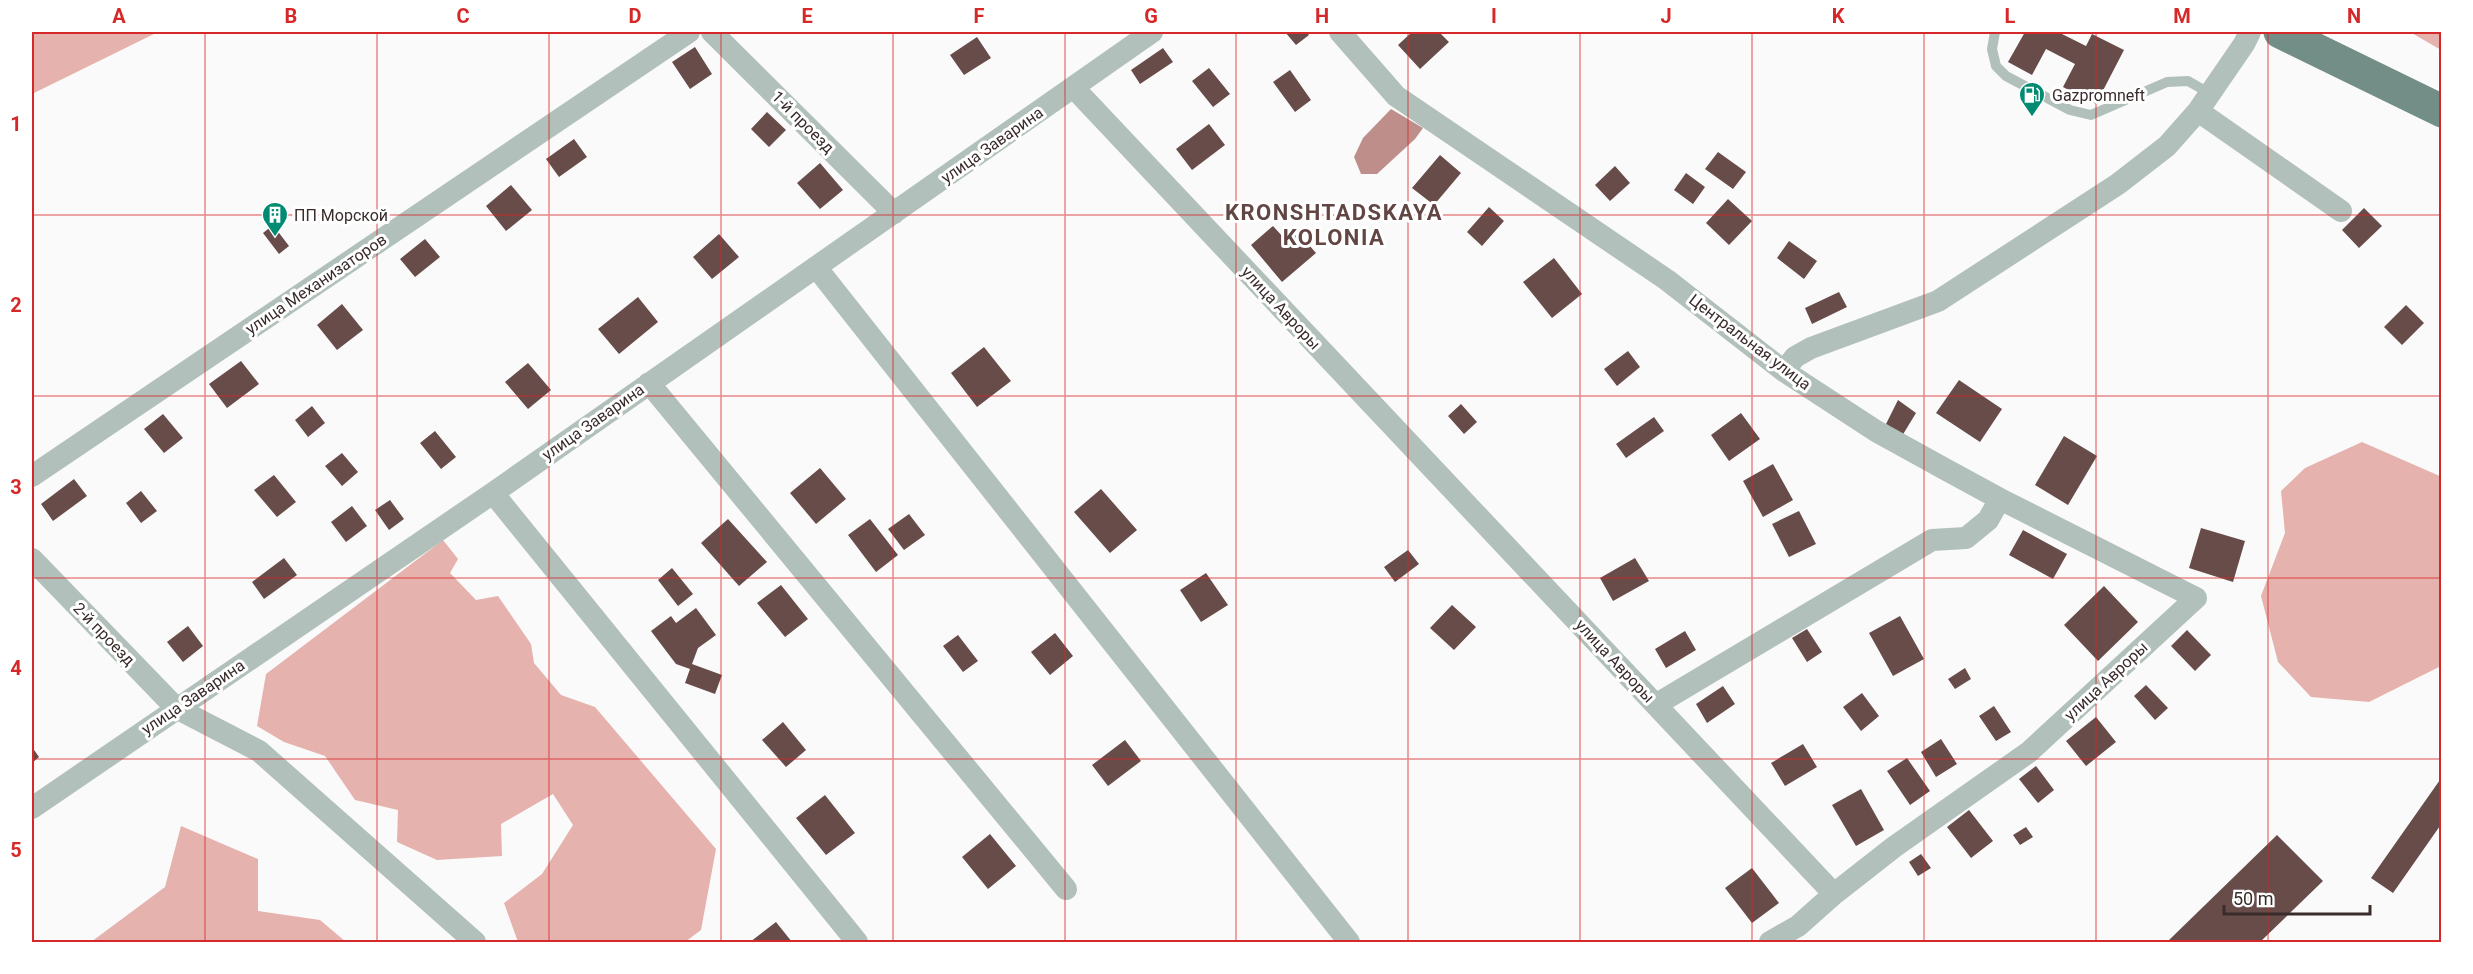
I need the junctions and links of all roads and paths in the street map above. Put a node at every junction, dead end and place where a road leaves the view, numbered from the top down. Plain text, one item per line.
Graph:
1 (689, 32) edge
2 (712, 32) edge
3 (1152, 32) edge
4 (1340, 32) edge
5 (1995, 32) edge
6 (2250, 32) edge
7 (2280, 32) edge
8 (1074, 88) junction
9 (2204, 102) junction
10 (2442, 111) edge
11 (2341, 211) dead end
12 (894, 213) junction
13 (816, 267) junction
14 (1784, 371) junction
15 (649, 383) junction
16 (32, 476) edge
17 (493, 494) junction
18 (2000, 499) junction
19 (32, 559) edge
20 (2196, 598) joint
21 (1657, 704) junction
22 (176, 708) junction
23 (32, 808) edge
24 (1066, 890) dead end
25 (1834, 894) junction
26 (475, 942) edge
27 (857, 942) edge
28 (1349, 942) edge
29 (1770, 942) edge

1 - 16 street, улица Механизаторов
2 - 12 street, 1-й проезд
3 - 8 street, улица Заварина
4 - 14 street, Центральная улица
5 - 9 lane
6 - 9 street
7 - 10 main road
8 - 12 street, улица Заварина
8 - 21 street, улица Авроры
9 - 11 street
9 - 14 street
12 - 13 street, улица Заварина
13 - 15 street, улица Заварина
13 - 28 street
14 - 18 street, Центральная улица
15 - 17 street, улица Заварина
15 - 24 street
17 - 22 street, улица Заварина
17 - 27 street
18 - 20 street, Центральная улица
18 - 21 street
19 - 22 street, 2-й проезд
20 - 25 street, улица Авроры
21 - 25 street, улица Авроры
22 - 23 street, улица Заварина
22 - 26 street, 2-й проезд
25 - 29 street

